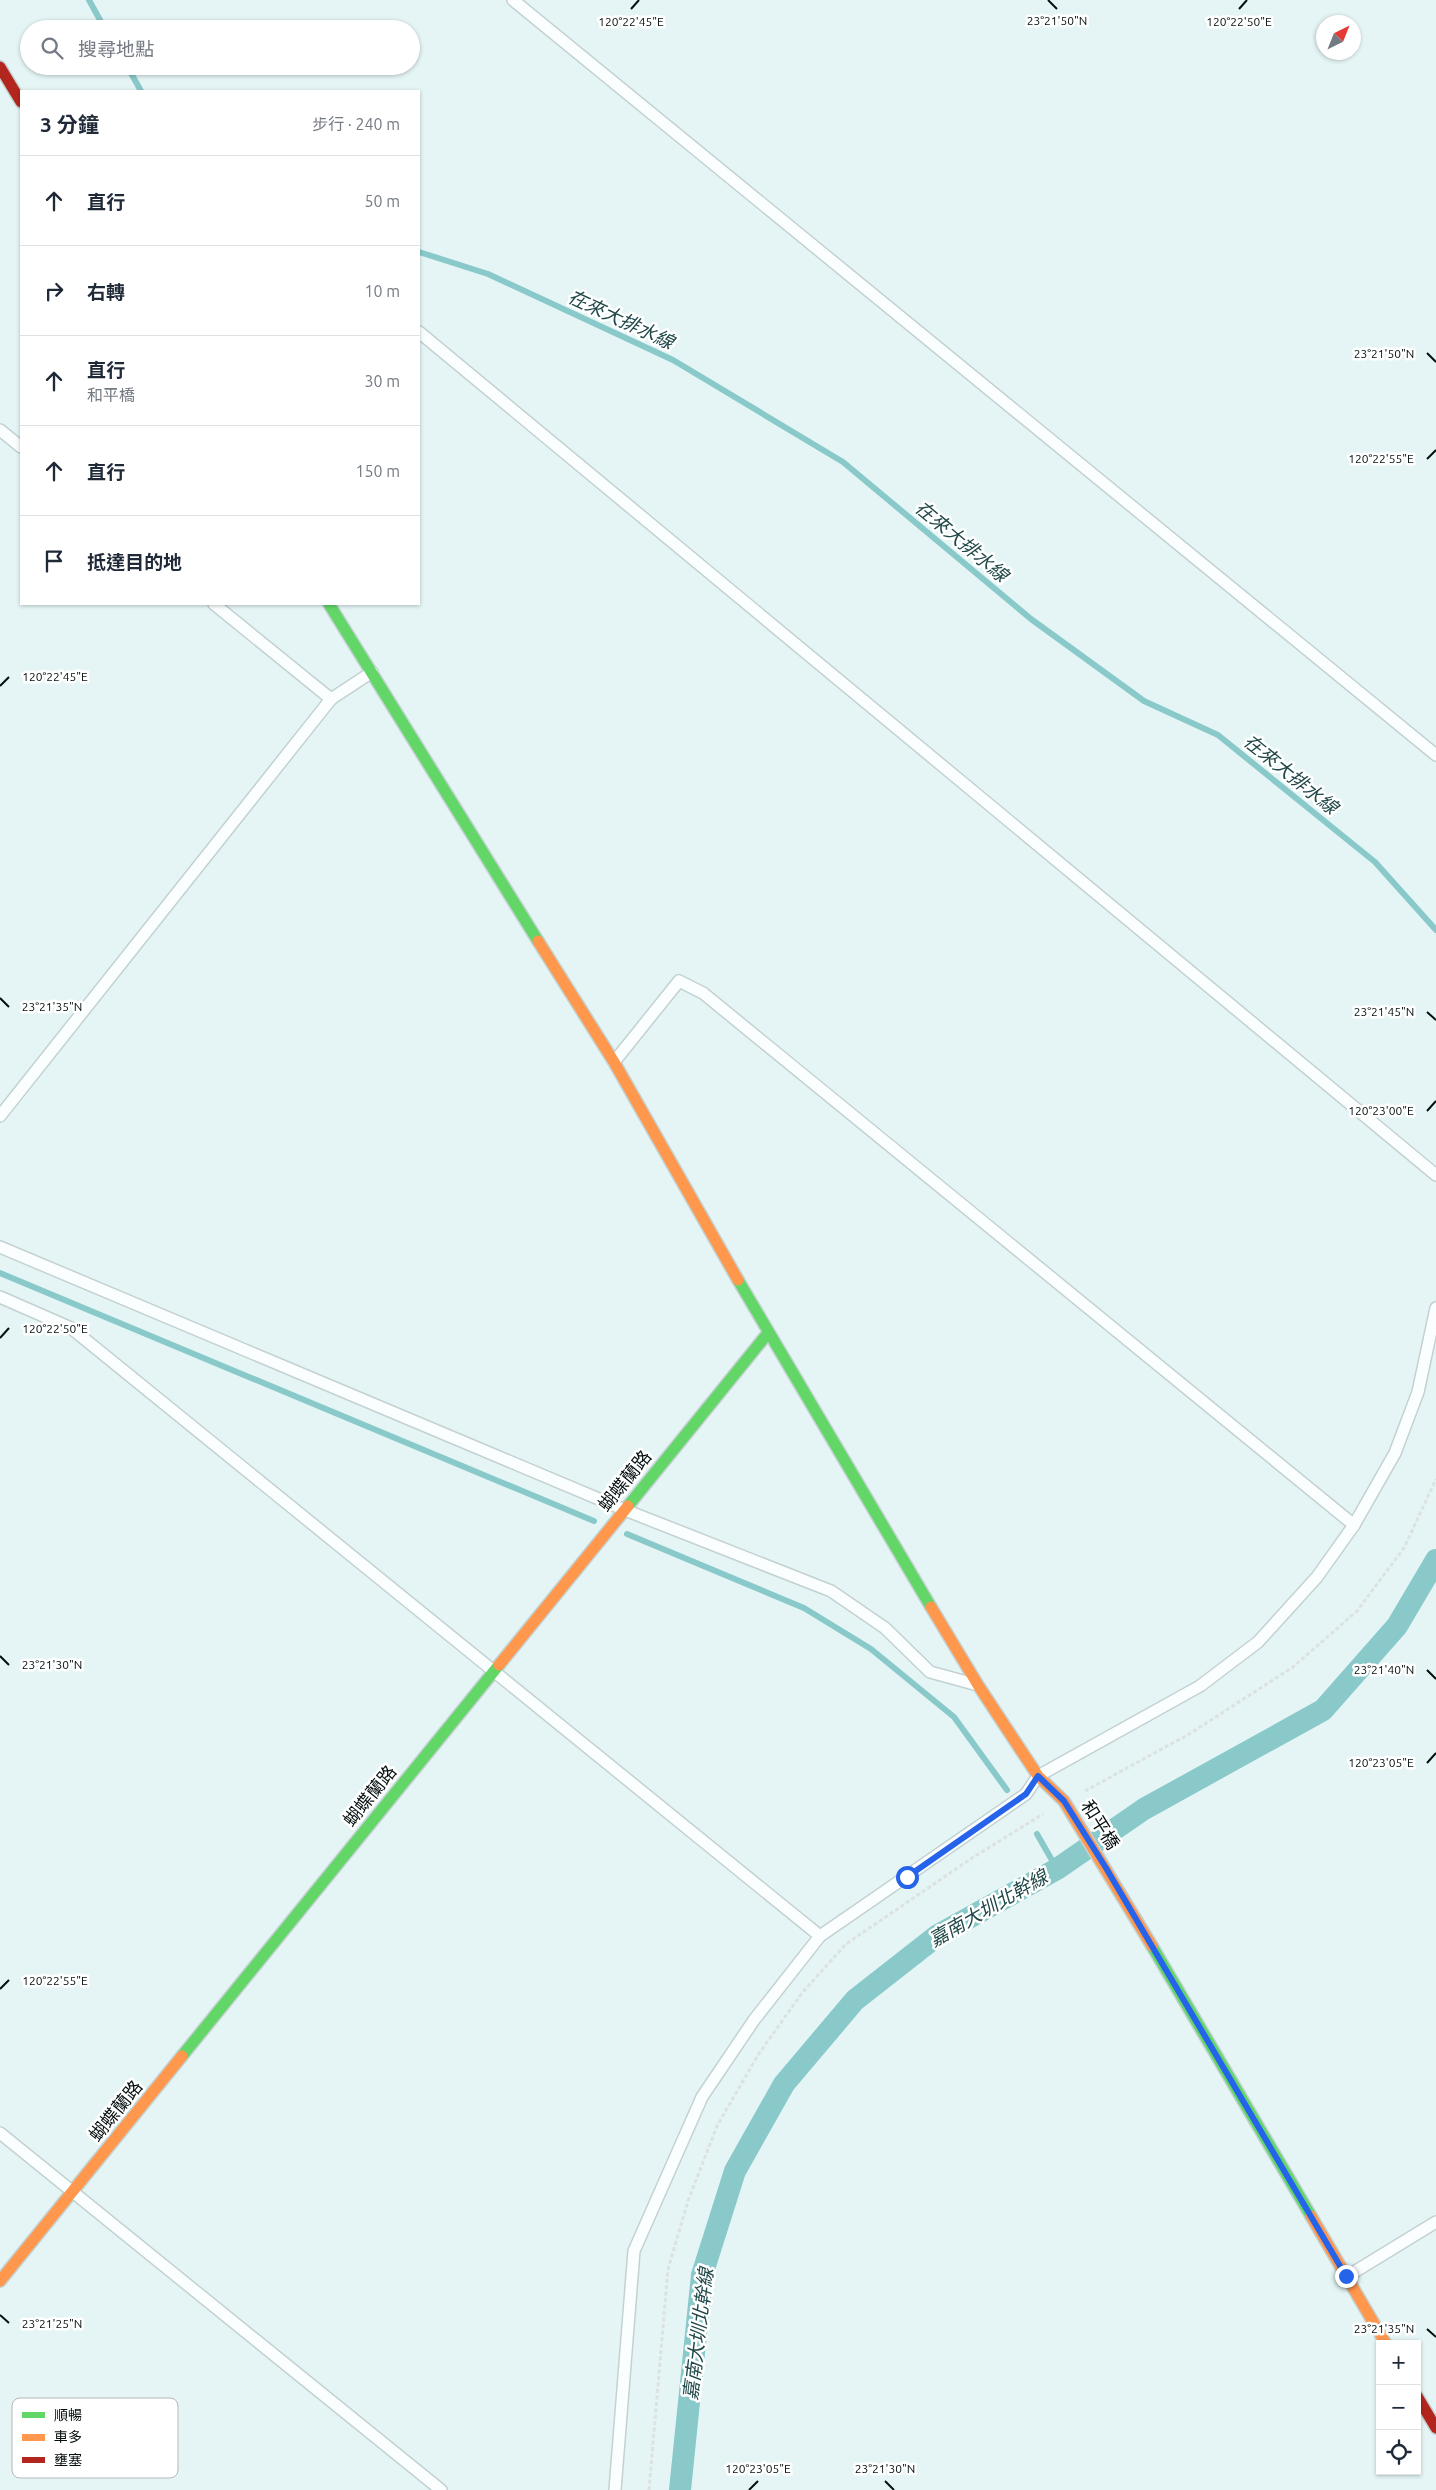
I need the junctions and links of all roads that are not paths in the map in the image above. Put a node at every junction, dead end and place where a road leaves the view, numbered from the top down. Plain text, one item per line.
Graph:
1 (513, 0) edge
2 (0, 67) edge
3 (20, 100) edge
4 (420, 333) edge
5 (0, 430) edge
6 (20, 446) edge
7 (215, 605) edge
8 (330, 605) edge
9 (372, 672) junction
10 (331, 699) junction
11 (1436, 755) edge
12 (614, 1062) junction
13 (0, 1116) edge
14 (1436, 1175) edge
15 (0, 1246) edge
16 (0, 1297) edge
17 (1436, 1308) edge
18 (768, 1333) junction
19 (625, 1510) junction
20 (1354, 1525) junction
21 (494, 1671) junction
22 (978, 1685) junction
23 (1038, 1776) junction
24 (820, 1936) junction
25 (0, 2133) edge
26 (72, 2192) junction
27 (1436, 2222) edge
28 (1346, 2276) junction
29 (0, 2281) edge
30 (1384, 2340) edge
31 (1421, 2403) edge
32 (1436, 2428) edge
33 (441, 2490) edge
34 (615, 2490) edge

1 - 11 lane
2 - 3 main road
4 - 14 lane
5 - 6 lane
7 - 10 lane
8 - 9 main road, 和平橋
9 - 10 lane
9 - 12 main road, 和平橋
10 - 13 lane
12 - 18 main road, 和平橋
12 - 20 lane
15 - 19 lane
16 - 21 lane
17 - 20 lane
18 - 19 main road, 蝴蝶蘭路
18 - 22 main road, 和平橋
19 - 21 main road, 蝴蝶蘭路
19 - 22 lane
20 - 23 lane
21 - 24 lane
21 - 26 main road, 蝴蝶蘭路
22 - 23 main road, 和平橋
23 - 24 lane
23 - 28 main road, 和平橋
24 - 34 lane
25 - 26 lane
26 - 29 main road, 蝴蝶蘭路
26 - 33 lane
27 - 28 lane
28 - 30 main road, 和平橋
31 - 32 main road

